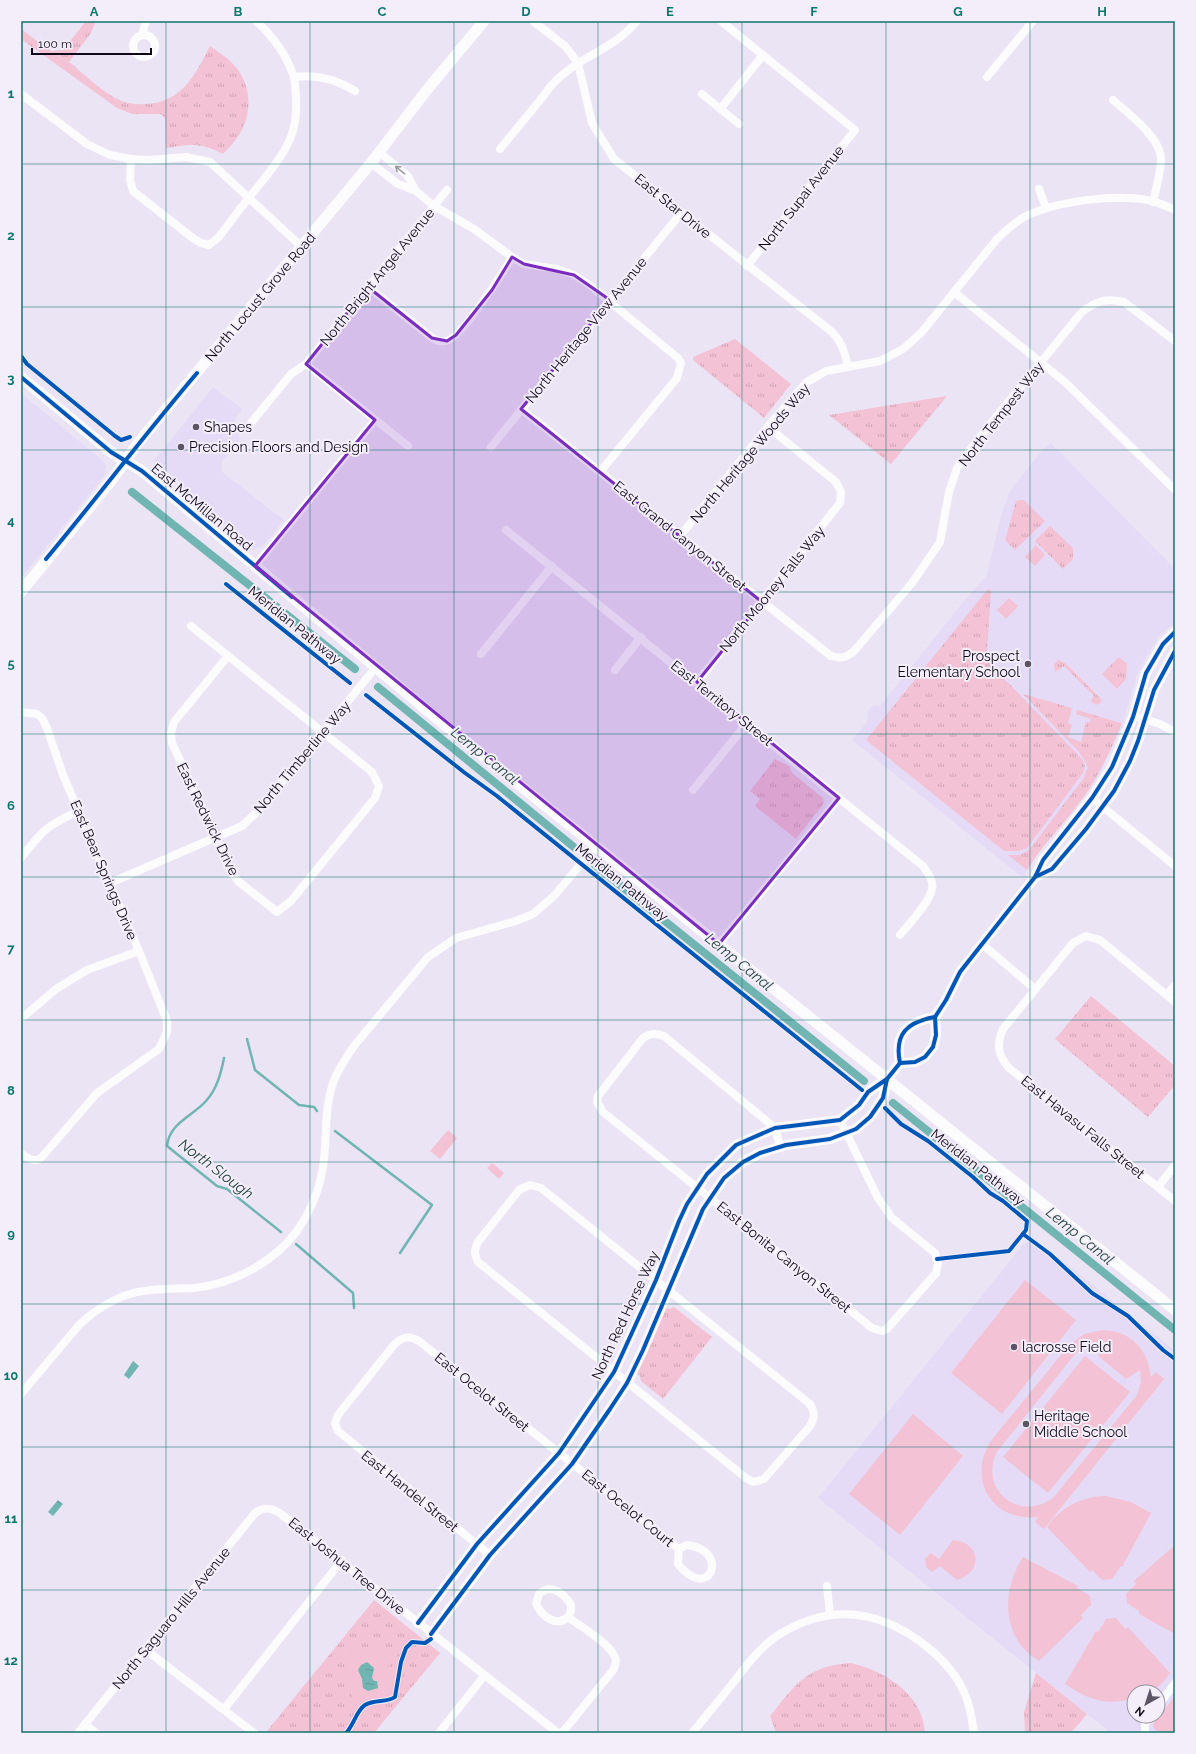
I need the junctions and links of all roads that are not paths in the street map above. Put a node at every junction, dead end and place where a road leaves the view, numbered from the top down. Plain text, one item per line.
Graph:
1 (146, 21) edge
2 (256, 21) edge
3 (484, 21) edge
4 (533, 21) edge
5 (637, 21) edge
6 (720, 21) edge
7 (1033, 21) edge
8 (142, 35) dead end
9 (763, 56) junction
10 (578, 63) junction
11 (294, 77) junction
12 (987, 78) dead end
13 (355, 92) dead end
14 (21, 94) edge
15 (702, 94) dead end
16 (1113, 100) dead end
17 (721, 108) junction
18 (740, 124) dead end
19 (500, 149) dead end
20 (380, 152) junction
21 (131, 160) junction
22 (371, 163) junction
23 (1039, 189) dead end
24 (447, 190) dead end
25 (416, 191) junction
26 (249, 198) junction
27 (1153, 202) junction
28 (434, 206) junction
29 (1046, 208) junction
30 (1175, 210) edge
31 (681, 213) junction
32 (302, 246) junction
33 (512, 257) junction
34 (747, 266) junction
35 (368, 287) junction
36 (954, 292) junction
37 (610, 300) junction
38 (1175, 342) edge
39 (1041, 362) junction
40 (306, 364) junction
41 (848, 367) junction
42 (21, 377) edge
43 (521, 409) junction
44 (375, 420) junction
45 (251, 423) dead end
46 (768, 427) junction
47 (408, 446) dead end
48 (491, 447) dead end
49 (125, 460) junction
50 (600, 472) junction
51 (1175, 490) edge
52 (506, 530) dead end
53 (680, 536) junction
54 (255, 566) junction
55 (552, 566) junction
56 (21, 592) edge
57 (762, 602) junction
58 (191, 626) dead end
59 (1175, 632) edge
60 (641, 637) junction
61 (1175, 651) edge
62 (481, 654) dead end
63 (228, 656) junction
64 (839, 659) joint
65 (376, 667) junction
66 (615, 670) dead end
67 (697, 682) junction
68 (24, 712) edge
69 (1133, 717) junction
70 (1145, 719) junction
71 (747, 723) junction
72 (322, 732) junction
73 (1175, 732) edge
74 (693, 790) dead end
75 (839, 798) junction
76 (1092, 798) junction
77 (1103, 807) junction
78 (79, 811) junction
79 (215, 837) junction
80 (596, 846) junction
81 (21, 858) edge
82 (1175, 866) edge
83 (1035, 877) junction
84 (110, 883) junction
85 (900, 935) dead end
86 (718, 944) junction
87 (982, 944) junction
88 (139, 951) junction
89 (1175, 985) edge
90 (1035, 989) junction
91 (1167, 995) junction
92 (1175, 1002) edge
93 (935, 1017) junction
94 (21, 1019) edge
95 (900, 1064) junction
96 (887, 1079) junction
97 (840, 1120) junction
98 (775, 1128) junction
99 (846, 1134) junction
100 (780, 1146) junction
101 (21, 1153) edge
102 (1175, 1166) edge
103 (1158, 1187) junction
104 (697, 1188) junction
105 (709, 1198) junction
106 (1175, 1201) edge
107 (656, 1280) junction
108 (669, 1290) junction
109 (1175, 1310) edge
110 (614, 1372) junction
111 (627, 1383) junction
112 (21, 1394) edge
113 (335, 1423) joint
114 (559, 1453) junction
115 (572, 1464) junction
116 (266, 1508) joint
117 (477, 1544) junction
118 (679, 1549) junction
119 (490, 1554) junction
120 (342, 1560) junction
121 (827, 1586) dead end
122 (830, 1615) junction
123 (568, 1617) junction
124 (418, 1623) junction
125 (431, 1634) junction
126 (146, 1650) junction
127 (484, 1676) junction
128 (1175, 1683) edge
129 (1166, 1695) edge
130 (224, 1709) junction
131 (85, 1724) junction
132 (78, 1733) edge
133 (96, 1733) edge
134 (254, 1733) edge
135 (439, 1733) edge
136 (558, 1733) edge
137 (562, 1733) edge
138 (692, 1733) edge
139 (974, 1733) edge

1 - 8 street
2 - 11 street
3 - 20 main road, North Locust Grove Road
4 - 10 street, East Star Drive
5 - 10 street
6 - 9 street
7 - 12 street
9 - 17 street
9 - 34 street, North Supai Avenue
10 - 19 street
10 - 31 street, East Star Drive
11 - 13 street
11 - 26 street
14 - 21 street
15 - 17 street
16 - 27 street
17 - 18 street
20 - 22 main road, North Locust Grove Road
25 -> 20 street
21 - 26 street
21 - 26 street
22 - 25 street
22 - 32 main road, North Locust Grove Road
23 - 29 street
24 - 28 street, North Bright Angel Avenue
25 - 28 street
26 - 32 street
27 - 29 street, North Heritage Woods Way
27 - 30 street, North Heritage Woods Way
28 - 33 street
28 - 35 street, North Bright Angel Avenue
29 - 36 street, North Heritage Woods Way
31 - 34 street, East Star Drive
31 - 37 street, North Heritage View Avenue
32 - 49 main road, North Locust Grove Road
33 - 35 street
33 - 37 street
34 - 41 street, East Star Drive
35 - 40 street, North Bright Angel Avenue
36 - 39 street
36 - 41 street, North Heritage Woods Way
37 - 43 street, North Heritage View Avenue
37 - 50 street
38 - 39 street, North Tempest Way
39 - 51 street
39 - 64 street, North Tempest Way
40 - 44 street
40 - 45 street, North Bright Angel Avenue
41 - 46 street, North Heritage Woods Way
42 - 49 main road, East McMillan Road
43 - 48 street, North Heritage View Avenue
43 - 50 street, East Grand Canyon Street
44 - 47 street
44 - 54 street
46 - 53 street, North Heritage Woods Way
46 - 57 street, North Mooney Falls Way
49 - 54 main road, East McMillan Road
49 - 56 main road, North Locust Grove Road
50 - 53 street, East Grand Canyon Street
52 - 55 street, East Territory Street
53 - 57 street, East Grand Canyon Street
54 - 65 main road, East McMillan Road
55 - 60 street, East Territory Street
55 - 62 street
57 - 64 street, East Grand Canyon Street
57 - 67 street, North Mooney Falls Way
58 - 63 street
59 - 69 street
60 - 66 street
60 - 67 street, East Territory Street
61 - 70 street
63 - 72 street
63 - 79 street, East Redwick Drive
65 - 72 street, North Timberline Way
65 - 80 main road, East McMillan Road
67 - 71 street, East Territory Street
68 - 78 street, East Bear Springs Drive
69 - 70 street
69 - 76 street
70 - 73 street
70 - 77 street
71 - 74 street
71 - 75 street, East Territory Street
72 - 79 street, North Timberline Way
72 - 79 street, East Redwick Drive
75 - 85 street, East Territory Street
75 - 86 street
76 - 77 street
76 - 83 street
77 - 82 street
77 - 83 street
78 - 81 street
78 - 84 street, East Bear Springs Drive
79 - 84 street, North Timberline Way
80 - 86 main road, East McMillan Road
80 - 112 street
83 - 87 street
84 - 88 street, East Bear Springs Drive
86 - 96 main road, East McMillan Road
87 - 90 street
87 - 93 street
88 - 94 street
88 - 101 street, East Bear Springs Drive
89 - 91 street
90 - 91 street
90 - 103 street, East Havasu Falls Street
91 - 92 street
93 - 95 street
93 - 95 street
95 - 96 street, North Red Horse Way
96 - 97 street, North Red Horse Way
96 - 99 street, North Red Horse Way
96 - 109 main road, East McMillan Road
97 - 98 street, North Red Horse Way
97 - 99 street
98 - 100 street
98 - 104 street, North Red Horse Way
98 - 104 street, East Bonita Canyon Street
99 - 100 street, North Red Horse Way
99 - 105 street, East Bonita Canyon Street
100 - 105 street, North Red Horse Way
102 - 103 street
103 - 106 street, East Havasu Falls Street
104 - 105 street, East Bonita Canyon Street
104 - 107 street, North Red Horse Way
105 - 108 street, North Red Horse Way
107 - 108 street
107 - 110 street, North Red Horse Way
107 - 110 street
108 - 111 street, North Red Horse Way
108 - 111 street
110 - 111 street
110 - 114 street, North Red Horse Way
111 - 115 street, North Red Horse Way
113 - 114 street, East Ocelot Street
113 - 117 street, East Handel Street
114 - 115 street, East Ocelot Court
114 - 117 street, North Red Horse Way
115 - 118 street, East Ocelot Court
115 - 119 street, North Red Horse Way
116 - 120 street, East Joshua Tree Drive
116 - 126 street, North Saguaro Hills Avenue
117 - 119 street, East Handel Street
117 - 124 street, North Red Horse Way
118 - 118 street, East Ocelot Court
119 - 125 street, North Red Horse Way
120 - 124 street, East Joshua Tree Drive
120 - 130 street
121 - 122 street
122 - 138 street
122 - 139 street
123 - 123 street
123 - 137 street
124 - 125 street, East Joshua Tree Drive
125 - 127 street, East Joshua Tree Drive
126 - 130 street
126 - 131 street, North Saguaro Hills Avenue
127 - 135 street
127 - 136 street, East Joshua Tree Drive
128 - 129 street
130 - 134 street
131 - 132 street, North Saguaro Hills Avenue
131 - 133 street

